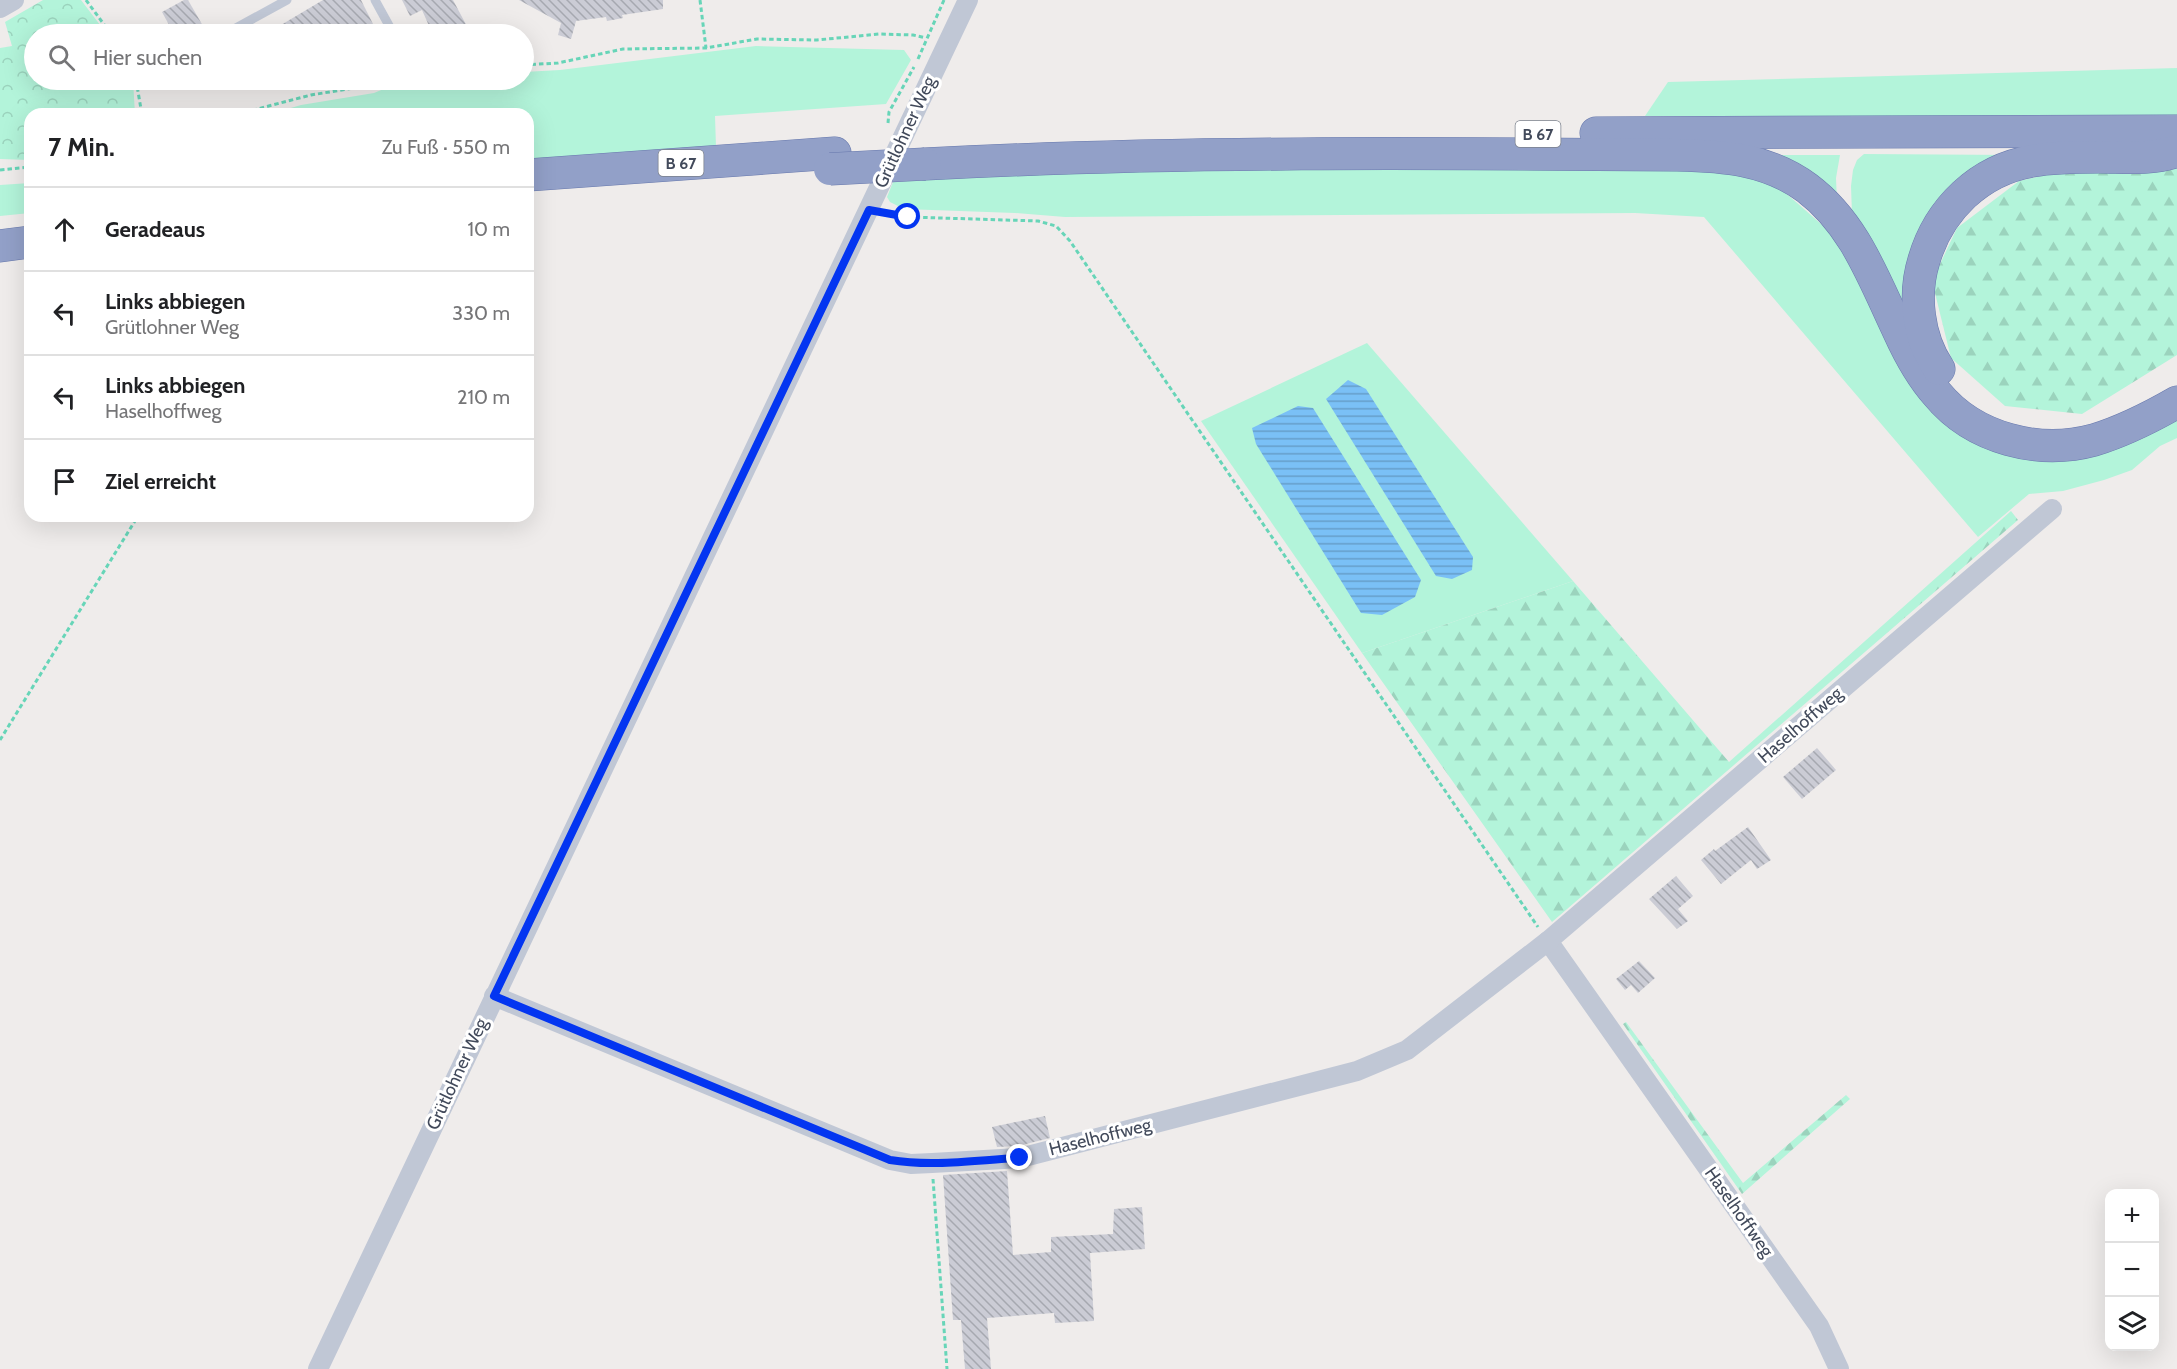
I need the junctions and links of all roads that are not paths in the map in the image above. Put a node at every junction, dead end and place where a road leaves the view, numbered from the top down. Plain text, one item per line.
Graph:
1 (14, 0) edge
2 (287, 0) edge
3 (375, 0) edge
4 (968, 0) edge
5 (0, 8) edge
6 (243, 24) edge
7 (388, 24) edge
8 (2177, 131) edge
9 (2177, 144) edge
10 (2177, 151) edge
11 (1399, 153) junction
12 (928, 156) junction
13 (832, 161) junction
14 (534, 175) edge
15 (534, 190) edge
16 (24, 228) edge
17 (0, 231) edge
18 (24, 243) edge
19 (0, 246) edge
20 (2177, 388) edge
21 (2177, 402) edge
22 (2052, 509) dead end
23 (1548, 941) junction
24 (494, 996) junction
25 (318, 1369) edge
26 (1839, 1369) edge

1 - 5 street
2 - 6 lane
3 - 7 lane
4 - 24 street, Grütlohner Weg
8 - 12 highway, B 67
9 - 11 highway, B 67
10 - 20 highway
11 - 12 highway, B 67
11 - 21 highway
12 - 13 highway, B 67, bridge
13 - 14 highway, B 67
13 - 15 highway, B 67
16 - 17 highway
18 - 19 highway
22 - 23 street, Haselhoffweg
23 - 24 street, Haselhoffweg
23 - 26 street, Haselhoffweg
24 - 25 street, Grütlohner Weg

